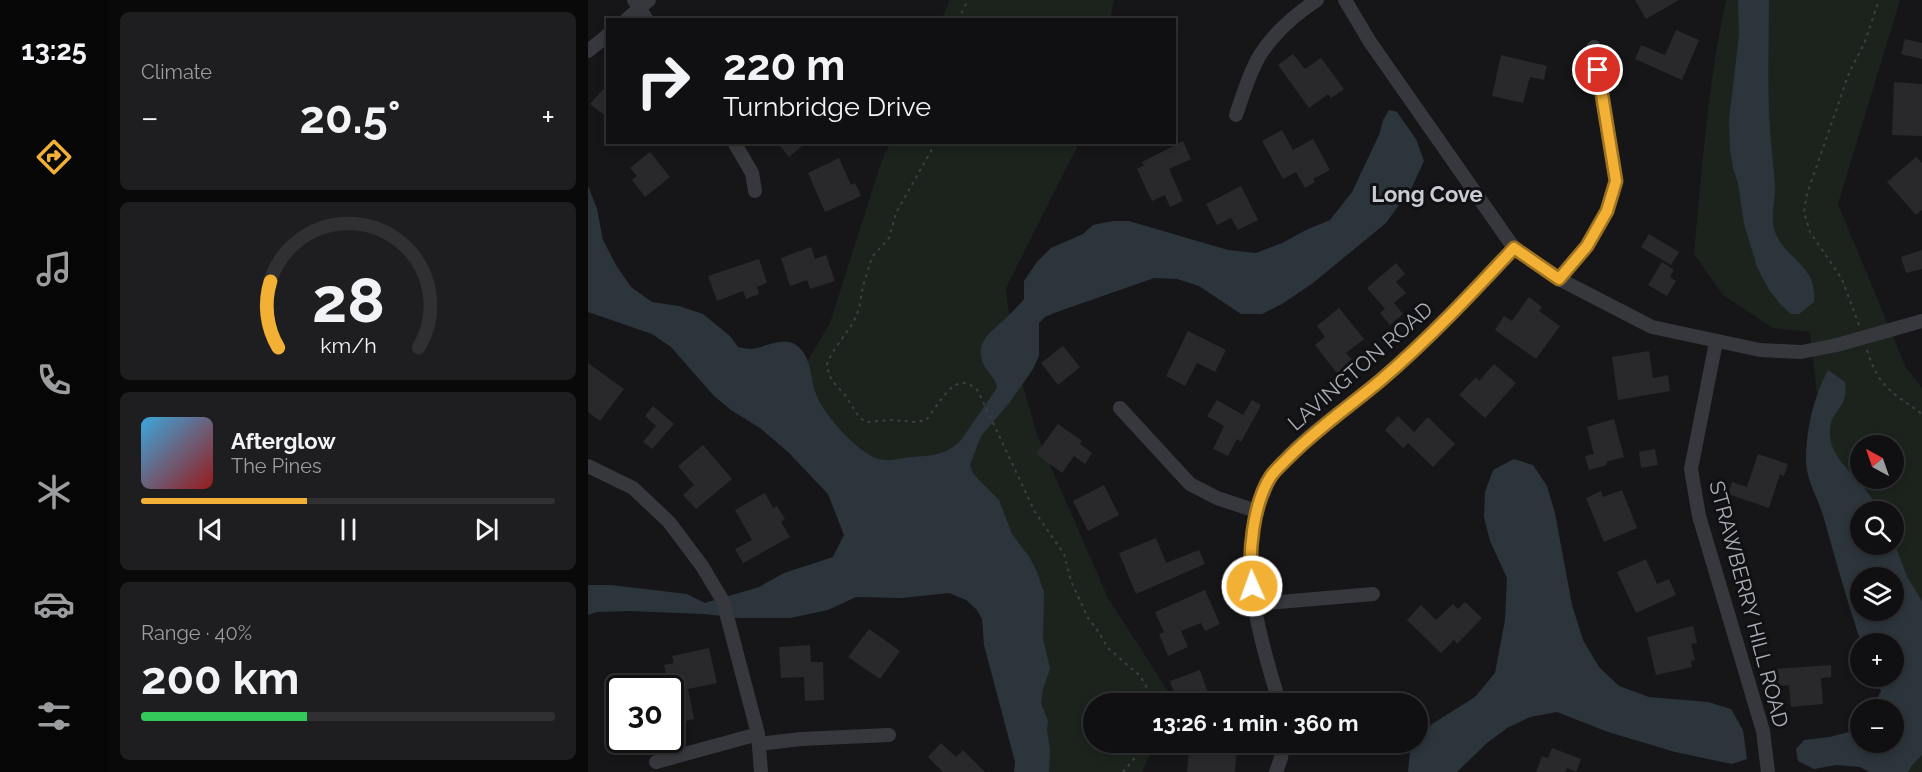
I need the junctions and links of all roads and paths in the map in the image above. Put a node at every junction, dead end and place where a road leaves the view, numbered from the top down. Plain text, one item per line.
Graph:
1 (968, 0) edge
2 (1317, 0) edge
3 (1345, 0) edge
4 (1879, 0) edge
5 (642, 7) edge
6 (628, 18) edge
7 (959, 18) edge
8 (606, 37) edge
9 (1594, 47) dead end
10 (588, 51) edge
11 (1236, 115) dead end
12 (735, 144) edge
13 (933, 144) edge
14 (755, 191) dead end
15 (1514, 248) junction
16 (1559, 279) junction
17 (1922, 321) edge
18 (1864, 338) junction
19 (1716, 342) junction
20 (1120, 408) dead end
21 (1922, 414) edge
22 (588, 466) edge
23 (1256, 511) junction
24 (1373, 594) dead end
25 (1255, 604) junction
26 (1148, 693) edge
27 (1277, 693) edge
28 (889, 735) dead end
29 (759, 739) junction
30 (1139, 753) edge
31 (1282, 753) edge
32 (656, 762) dead end
33 (761, 772) edge
34 (1123, 772) edge
35 (1276, 772) edge
36 (1768, 772) edge

1 - 7 path
2 - 11 street
3 - 15 street
4 - 18 path
5 - 6 street
8 - 10 street
9 - 16 street
12 - 14 street
13 - 26 path
15 - 16 street
15 - 23 street, LAVINGTON ROAD
16 - 19 street
17 - 18 street
18 - 19 street
18 - 21 path
19 - 36 street, STRAWBERRY HILL ROAD
20 - 23 street
22 - 29 street
23 - 25 street, LAVINGTON ROAD
24 - 25 street
25 - 27 street, LAVINGTON ROAD
28 - 29 street
29 - 32 street
29 - 33 street
30 - 34 path
31 - 35 street

